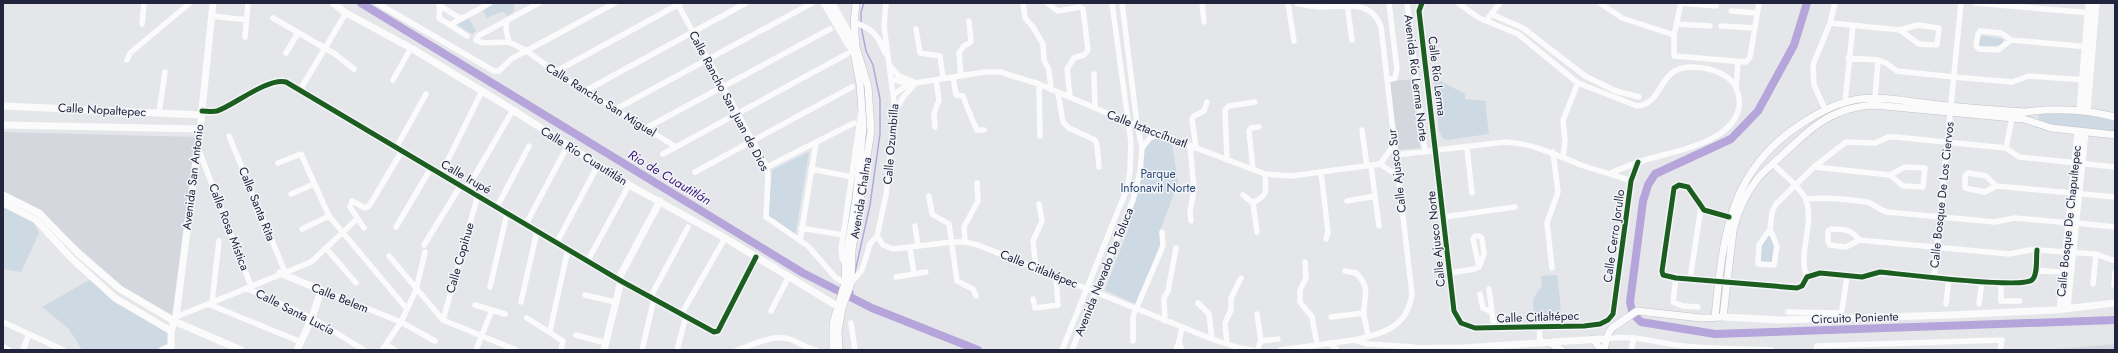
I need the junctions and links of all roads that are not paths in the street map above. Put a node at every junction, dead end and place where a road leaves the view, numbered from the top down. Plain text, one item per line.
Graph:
1 (144, 3) edge
2 (190, 3) edge
3 (213, 3) edge
4 (248, 3) edge
5 (333, 3) edge
6 (377, 3) edge
7 (490, 3) edge
8 (539, 3) edge
9 (615, 3) edge
10 (746, 3) edge
11 (812, 3) edge
12 (824, 3) edge
13 (832, 3) edge
14 (856, 3) edge
15 (886, 3) edge
16 (1023, 3) edge
17 (1047, 3) edge
18 (1112, 3) edge
19 (1122, 3) edge
20 (1202, 3) edge
21 (1288, 3) edge
22 (1297, 3) edge
23 (1389, 3) edge
24 (1407, 3) edge
25 (1422, 3) edge
26 (1458, 3) edge
27 (1500, 3) edge
28 (1600, 3) edge
29 (1681, 3) edge
30 (1759, 3) edge
31 (1835, 3) edge
32 (1961, 3) edge
33 (1975, 3) edge
34 (2089, 3) edge
35 (2096, 3) edge
36 (439, 4) edge
37 (679, 4) edge
38 (1333, 4) edge
39 (1347, 4) junction
40 (533, 5) edge
41 (1312, 5) edge
42 (1716, 6) dead end
43 (1731, 11) dead end
44 (346, 13) junction
45 (1756, 13) junction
46 (2092, 13) junction
47 (1491, 14) junction
48 (212, 16) junction
49 (273, 18) dead end
50 (461, 19) junction
51 (247, 20) junction
52 (507, 20) junction
53 (969, 21) dead end
54 (1204, 22) dead end
55 (1485, 22) junction
56 (1830, 23) junction
57 (142, 24) dead end
58 (860, 24) junction
59 (1676, 24) junction
60 (450, 25) junction
61 (1853, 25) junction
62 (1710, 26) dead end
63 (1721, 26) dead end
64 (1754, 28) junction
65 (830, 29) dead end
66 (916, 29) dead end
67 (1900, 30) junction
68 (693, 32) junction
69 (298, 33) junction
70 (1674, 35) junction
71 (467, 36) dead end
72 (245, 37) dead end
73 (1352, 40) dead end
74 (2011, 40) junction
75 (1294, 41) dead end
76 (509, 42) junction
77 (2089, 47) junction
78 (411, 48) junction
79 (325, 49) junction
80 (527, 51) junction
81 (852, 51) junction
82 (286, 53) dead end
83 (1556, 55) junction
84 (1848, 58) junction
85 (707, 59) junction
86 (127, 60) dead end
87 (1878, 60) junction
88 (1551, 61) junction
89 (1738, 62) junction
90 (888, 64) junction
91 (354, 69) dead end
92 (165, 72) dead end
93 (555, 72) junction
94 (1094, 74) dead end
95 (961, 76) junction
96 (953, 77) junction
97 (1954, 77) junction
98 (943, 78) junction
99 (892, 79) junction
100 (394, 80) dead end
101 (936, 80) junction
102 (1387, 80) junction
103 (2086, 80) junction
104 (916, 83) junction
105 (1578, 83) junction
106 (909, 84) junction
107 (1039, 84) junction
108 (722, 87) junction
109 (852, 87) dead end
110 (1736, 88) junction
111 (300, 90) junction
112 (1051, 90) junction
113 (585, 91) junction
114 (482, 92) junction
115 (1058, 93) junction
116 (426, 94) dead end
117 (894, 94) junction
118 (1070, 97) junction
119 (1639, 98) dead end
120 (1207, 102) dead end
121 (1255, 102) dead end
122 (1845, 102) junction
123 (1874, 102) junction
124 (3, 106) edge
125 (863, 108) junction
126 (1095, 108) junction
127 (616, 109) junction
128 (1825, 109) junction
129 (2040, 109) junction
130 (513, 110) junction
131 (896, 110) junction
132 (1951, 110) junction
133 (2083, 111) junction
134 (159, 113) junction
135 (202, 113) junction
136 (738, 114) junction
137 (2115, 117) edge
138 (2012, 118) junction
139 (1806, 121) junction
140 (1128, 122) junction
141 (854, 123) dead end
142 (1137, 124) junction
143 (2038, 124) junction
144 (3, 125) edge
145 (935, 127) dead end
146 (1259, 127) dead end
147 (646, 128) junction
148 (200, 129) junction
149 (1811, 129) junction
150 (984, 130) dead end
151 (1362, 130) dead end
152 (2078, 132) junction
153 (2086, 133) junction
154 (1162, 134) junction
155 (2115, 135) edge
156 (229, 136) dead end
157 (1040, 136) dead end
158 (752, 141) junction
159 (1947, 142) junction
160 (816, 143) junction
161 (1190, 145) junction
162 (198, 146) junction
163 (529, 146) dead end
164 (1394, 146) junction
165 (568, 147) junction
166 (676, 147) junction
167 (396, 148) junction
168 (1142, 148) junction
169 (1196, 148) junction
170 (1467, 148) junction
171 (2006, 148) junction
172 (402, 151) junction
173 (1437, 151) junction
174 (1425, 152) junction
175 (1553, 152) junction
176 (663, 154) dead end
177 (1395, 155) junction
178 (1563, 157) junction
179 (1227, 160) junction
180 (1638, 162) junction
181 (278, 163) dead end
182 (2078, 163) junction
183 (1380, 164) junction
184 (1773, 164) junction
185 (598, 166) junction
186 (1369, 166) junction
187 (767, 167) junction
188 (1099, 167) dead end
189 (1814, 167) junction
190 (2115, 167) edge
191 (431, 168) junction
192 (811, 169) junction
193 (1254, 170) junction
194 (695, 172) dead end
195 (1321, 172) junction
196 (1611, 173) junction
197 (1749, 173) junction
198 (441, 174) junction
199 (1265, 174) junction
200 (1890, 175) junction
201 (1398, 176) junction
202 (852, 177) junction
203 (1758, 178) junction
204 (1631, 181) junction
205 (977, 183) dead end
206 (314, 184) junction
207 (462, 185) junction
208 (629, 185) junction
209 (1996, 186) junction
210 (1795, 187) junction
211 (467, 189) junction
212 (1472, 193) dead end
213 (2075, 193) junction
214 (292, 194) dead end
215 (3, 195) edge
216 (1243, 195) dead end
217 (478, 196) junction
218 (929, 196) dead end
219 (1375, 196) junction
220 (2115, 197) edge
221 (1806, 199) junction
222 (660, 201) junction
223 (1347, 201) dead end
224 (3, 203) edge
225 (1253, 203) junction
226 (1039, 204) dead end
227 (1700, 206) junction
228 (497, 207) junction
229 (1515, 207) dead end
230 (507, 214) junction
231 (329, 216) junction
232 (1444, 217) junction
233 (1729, 217) junction
234 (1941, 218) junction
235 (357, 219) junction
236 (1191, 221) dead end
237 (2073, 223) junction
238 (526, 224) junction
239 (915, 226) dead end
240 (1379, 226) dead end
241 (2115, 226) edge
242 (396, 227) dead end
243 (688, 227) dead end
244 (364, 228) dead end
245 (801, 228) junction
246 (302, 229) dead end
247 (1770, 229) junction
248 (537, 231) junction
249 (1162, 232) dead end
250 (1257, 232) dead end
251 (343, 233) junction
252 (843, 235) junction
253 (877, 236) junction
254 (725, 238) junction
255 (1326, 239) dead end
256 (1859, 240) junction
257 (219, 241) dead end
258 (800, 241) junction
259 (557, 242) junction
260 (952, 242) junction
261 (965, 242) junction
262 (424, 245) dead end
263 (918, 246) junction
264 (326, 248) junction
265 (910, 248) junction
266 (1176, 248) dead end
267 (1938, 248) junction
268 (568, 249) junction
269 (2037, 250) junction
270 (425, 252) dead end
271 (2070, 252) junction
272 (78, 253) junction
273 (2096, 254) junction
274 (389, 256) dead end
275 (756, 257) junction
276 (72, 259) junction
277 (588, 260) junction
278 (2115, 261) edge
279 (1305, 262) dead end
280 (846, 265) junction
281 (1479, 267) junction
282 (1552, 268) dead end
283 (1036, 269) junction
284 (2035, 270) junction
285 (1345, 271) dead end
286 (283, 272) junction
287 (926, 272) dead end
288 (2058, 272) dead end
289 (2115, 272) edge
290 (1450, 273) junction
291 (914, 274) junction
292 (1056, 276) junction
293 (1846, 276) junction
294 (1934, 276) junction
295 (896, 277) dead end
296 (1807, 277) junction
297 (788, 278) junction
298 (1241, 278) dead end
299 (1676, 278) junction
300 (1949, 278) junction
301 (620, 279) junction
302 (1690, 279) junction
303 (1723, 281) junction
304 (1982, 281) junction
305 (356, 283) dead end
306 (2001, 283) junction
307 (2093, 284) dead end
308 (2114, 285) dead end
309 (249, 287) junction
310 (490, 287) dead end
311 (848, 287) junction
312 (1087, 288) junction
313 (1489, 289) dead end
314 (321, 290) junction
315 (416, 290) junction
316 (1096, 291) junction
317 (1480, 294) dead end
318 (585, 295) dead end
319 (976, 296) dead end
320 (653, 298) junction
321 (1033, 299) dead end
322 (2020, 301) dead end
323 (521, 302) dead end
324 (615, 302) junction
325 (210, 303) junction
326 (1198, 303) dead end
327 (2115, 303) edge
328 (1946, 304) dead end
329 (1979, 304) dead end
330 (475, 305) dead end
331 (837, 306) junction
332 (1698, 307) dead end
333 (407, 309) junction
334 (1138, 309) junction
335 (2064, 309) junction
336 (492, 310) junction
337 (771, 311) dead end
338 (1492, 312) junction
339 (1788, 312) dead end
340 (1077, 313) junction
341 (1364, 313) junction
342 (504, 314) dead end
343 (684, 314) junction
344 (1258, 314) dead end
345 (1613, 314) joint
346 (1085, 316) junction
347 (1331, 317) dead end
348 (1719, 317) junction
349 (312, 318) junction
350 (527, 318) dead end
351 (175, 319) junction
352 (443, 320) junction
353 (1165, 321) junction
354 (3, 322) edge
355 (401, 322) junction
356 (851, 323) dead end
357 (1461, 323) joint
358 (1539, 327) junction
359 (1182, 328) junction
360 (1494, 328) junction
361 (171, 331) junction
362 (550, 331) junction
363 (29, 334) junction
364 (576, 335) dead end
365 (482, 336) junction
366 (1368, 337) junction
367 (1634, 338) junction
368 (1212, 339) junction
369 (1278, 339) dead end
370 (1593, 339) junction
371 (1607, 339) junction
372 (1354, 340) junction
373 (435, 341) dead end
374 (1133, 341) dead end
375 (1261, 341) junction
376 (1540, 341) junction
377 (301, 342) junction
378 (1179, 342) junction
379 (1338, 342) junction
380 (1548, 342) junction
381 (1330, 343) junction
382 (1658, 343) junction
383 (1227, 344) junction
384 (1317, 344) junction
385 (3, 347) edge
386 (171, 347) edge
387 (384, 347) edge
388 (605, 347) edge
389 (804, 348) edge
390 (1416, 348) junction
391 (1680, 348) edge
392 (1817, 348) edge
393 (60, 349) edge
394 (1704, 349) edge
395 (1728, 349) edge
396 (9, 350) edge
397 (23, 350) edge
398 (161, 350) edge
399 (241, 350) edge
400 (297, 350) edge
401 (364, 350) edge
402 (395, 350) edge
403 (477, 350) edge
404 (516, 350) edge
405 (561, 350) edge
406 (642, 350) edge
407 (677, 350) edge
408 (737, 350) edge
409 (816, 350) edge
410 (833, 350) edge
411 (839, 350) edge
412 (855, 350) edge
413 (1062, 350) edge
414 (1072, 350) edge
415 (1176, 350) edge
416 (1182, 350) edge
417 (1252, 350) edge
418 (1257, 350) edge
419 (1280, 350) edge
420 (1337, 350) edge
421 (1402, 350) edge
422 (1562, 350) edge
423 (1602, 350) edge
424 (1631, 350) edge
425 (1656, 350) edge
426 (1754, 350) edge
427 (1772, 350) edge
428 (2000, 350) edge

1 - 57 street
2 - 86 street
3 - 48 street, Avenida San Antonio
4 - 51 street
5 - 44 street, Calle Río Cuautitlán
6 - 80 street
7 - 50 street
8 - 40 street
9 - 80 street
10 - 68 street
11 - 85 street
12 - 81 street
13 - 81 street
14 - 58 street
15 - 90 street, Calle Ozumbilla
16 - 112 street
17 - 118 street
18 - 140 street, Avenida Nevado De Toluca
19 - 142 street, Avenida Nevado De Toluca
20 - 54 street
21 - 75 street
22 - 41 street, Calle Ajusco Sur
23 - 102 street
24 - 174 street, Avenida Río Lerma Norte
25 - 173 street, Calle Río Lerma
26 - 55 street
27 - 47 street
28 - 70 street
29 - 42 street
29 - 59 street
30 - 45 street
31 - 56 street
32 - 97 street, Calle Bosque De Los Ciervos
33 - 46 street
34 - 46 street
35 - 46 street
36 - 50 street
36 - 60 street
37 - 68 street, Calle Rancho San Juan de Dios
37 - 93 street
38 - 39 street, Calle Ajusco Sur
38 - 41 street, Calle Ajusco Sur
39 - 73 street
39 - 102 street, Calle Ajusco Sur
40 - 52 street
43 - 45 street
44 - 78 street, Calle Río Cuautitlán
44 - 79 street
45 - 64 street
46 - 77 street
47 - 55 street
47 - 83 street
48 - 51 street
48 - 135 street, Avenida San Antonio
49 - 69 street
50 - 60 street
51 - 72 street
52 - 76 street
52 - 76 street
53 - 95 street
55 - 88 street
56 - 61 street
56 - 128 street
58 - 81 street
58 - 90 street
59 - 62 street
59 - 70 street
60 - 71 street
61 - 67 street
61 - 84 street
63 - 64 street
64 - 89 street
65 - 108 street
66 - 98 street
67 - 67 street
68 - 85 street, Calle Rancho San Juan de Dios
68 - 113 street
69 - 79 street
69 - 82 street
70 - 89 street
74 - 74 street
74 - 77 street
76 - 80 street, Calle Rancho San Miguel
77 - 103 street
78 - 100 street
78 - 114 street, Calle Río Cuautitlán
79 - 91 street
79 - 111 street
80 - 93 street, Calle Rancho San Miguel
81 - 125 street, Avenida Chalma
81 - 136 street
81 - 311 street, Avenida Chalma
83 - 88 street
83 - 119 street
84 - 87 street
84 - 122 street
85 - 108 street, Calle Rancho San Juan de Dios
85 - 127 street
87 - 97 street
87 - 123 street
88 - 105 street
89 - 110 street
90 - 99 street, Calle Ozumbilla
90 - 104 street
92 - 134 street
93 - 113 street, Calle Rancho San Miguel
94 - 126 street
95 - 96 street, Calle Iztaccíhuatl
95 - 107 street, Calle Iztaccíhuatl
96 - 98 street, Calle Iztaccíhuatl
96 - 150 street
97 - 103 street
97 - 132 street, Calle Bosque De Los Ciervos
98 - 101 street, Calle Iztaccíhuatl
99 - 106 street, Calle Iztaccíhuatl
99 - 117 street, Calle Ozumbilla
101 - 104 street, Calle Iztaccíhuatl
101 - 145 street
102 - 164 street, Calle Ajusco Sur
103 - 133 street
104 - 106 street, Calle Iztaccíhuatl
104 - 131 street
105 - 110 street
105 - 178 street
106 - 117 street, Calle Iztaccíhuatl
107 - 112 street, Calle Iztaccíhuatl
107 - 157 street
108 - 136 street, Calle Rancho San Juan de Dios
108 - 147 street
109 - 158 street
110 - 180 street
111 - 135 street, Calle Irupé
111 - 167 street, Calle Irupé
112 - 115 street, Calle Iztaccíhuatl
113 - 127 street, Calle Rancho San Miguel
114 - 130 street, Calle Río Cuautitlán
114 - 198 street
115 - 118 street, Calle Iztaccíhuatl
115 - 188 street
116 - 167 street
117 - 131 street, Calle Ozumbilla
118 - 126 street, Calle Iztaccíhuatl
120 - 169 street
121 - 179 street
122 - 123 street
122 - 128 street
123 - 132 street
123 - 149 street
124 - 134 street, Calle Nopaltepec
125 - 202 street
125 - 280 street, Avenida Chalma
126 - 140 street, Calle Iztaccíhuatl
127 - 147 street, Calle Rancho San Miguel
128 - 139 street
129 - 132 street
129 - 133 street
129 - 143 street
130 - 165 street, Calle Río Cuautitlán
130 - 211 street
131 - 253 street, Calle Ozumbilla
132 - 138 street
132 - 159 street, Calle Bosque De Los Ciervos
133 - 137 street
134 - 135 street, Calle Nopaltepec
135 - 148 street, Avenida San Antonio
136 - 158 street, Calle Rancho San Juan de Dios
136 - 166 street
138 - 143 street
138 - 171 street
139 - 149 street
139 - 197 street
140 - 142 street, Calle Iztaccíhuatl
140 - 312 street, Avenida Nevado De Toluca
141 - 160 street
142 - 154 street, Calle Iztaccíhuatl
142 - 168 street, Avenida Nevado De Toluca
143 - 152 street
144 - 148 street, Calle Nopaltepec
146 - 193 street
147 - 166 street, Calle Rancho San Miguel
148 - 162 street, Avenida San Antonio
149 - 184 street
151 - 186 street
152 - 153 street
152 - 182 street, Calle Bosque De Chapultepec
153 - 155 street
153 - 182 street, Calle Bosque De Chapultepec
154 - 161 street, Calle Iztaccíhuatl
154 - 168 street
156 - 286 street, Calle Santa Rita
158 - 187 street, Calle Rancho San Juan de Dios
158 - 194 street
159 - 171 street
159 - 189 street
159 - 234 street, Calle Bosque De Los Ciervos
160 - 187 street
160 - 192 street
161 - 169 street, Calle Iztaccíhuatl
161 - 236 street
162 - 309 street, Calle Rosa Mística
162 - 351 street, Avenida San Antonio
163 - 228 street
164 - 177 street, Calle Ajusco Sur
164 - 183 street
165 - 185 street, Calle Río Cuautitlán
165 - 238 street
166 - 176 street
167 - 172 street, Calle Irupé
168 - 316 street, Avenida Nevado De Toluca
169 - 179 street, Calle Iztaccíhuatl
170 - 173 street
170 - 175 street
170 - 212 street
171 - 182 street
172 - 191 street, Calle Irupé
172 - 235 street
173 - 174 street
173 - 232 street, Calle Ajusco Norte
174 - 177 street
175 - 178 street
175 - 282 street
177 - 201 street, Calle Ajusco Sur
178 - 196 street
179 - 193 street, Calle Iztaccíhuatl
180 - 196 street
180 - 204 street, Calle Cerro Jorullo
181 - 206 street
182 - 190 street
182 - 213 street, Calle Bosque De Chapultepec
183 - 186 street, Calle Iztaccíhuatl
183 - 201 street
184 - 203 street
184 - 210 street
185 - 208 street, Calle Río Cuautitlán
185 - 259 street
186 - 195 street, Calle Iztaccíhuatl
186 - 219 street
187 - 258 street, Calle Rancho San Juan de Dios
189 - 200 street
189 - 210 street
191 - 198 street, Calle Irupé
191 - 242 street
192 - 202 street
192 - 245 street
193 - 199 street, Calle Iztaccíhuatl
195 - 199 street, Calle Iztaccíhuatl
195 - 255 street
196 - 204 street
197 - 203 street
197 - 233 street
198 - 207 street, Calle Irupé
199 - 225 street
200 - 200 street
201 - 366 street, Calle Ajusco Sur
202 - 252 street
203 - 303 street
204 - 345 street, Calle Cerro Jorullo
205 - 261 street
206 - 214 street
206 - 231 street
207 - 211 street, Calle Irupé
207 - 262 street
208 - 222 street, Calle Río Cuautitlán
208 - 277 street
209 - 209 street
209 - 213 street
210 - 221 street
210 - 247 street
211 - 217 street, Calle Irupé
213 - 220 street
213 - 237 street, Calle Bosque De Chapultepec
215 - 272 street
216 - 225 street
217 - 228 street, Calle Irupé
217 - 352 street, Calle Copihue
218 - 260 street
219 - 223 street
219 - 240 street
221 - 234 street
221 - 296 street
222 - 254 street, Calle Río Cuautitlán
222 - 301 street
224 - 276 street
225 - 250 street
226 - 283 street
227 - 233 street
227 - 299 street
227 - 302 street
228 - 230 street, Calle Irupé
229 - 232 street
230 - 238 street, Calle Irupé
230 - 310 street
231 - 246 street
231 - 251 street
232 - 290 street, Calle Ajusco Norte
233 - 303 street
234 - 237 street
234 - 267 street, Calle Bosque De Los Ciervos
235 - 244 street
235 - 251 street, Calle Rosa Mística
237 - 241 street
237 - 271 street, Calle Bosque De Chapultepec
238 - 248 street, Calle Irupé
239 - 263 street
243 - 320 street
245 - 252 street
245 - 258 street
247 - 247 street
248 - 259 street, Calle Irupé
248 - 323 street
249 - 334 street
251 - 264 street, Calle Rosa Mística
251 - 333 street
252 - 280 street
253 - 265 street, Calle Citlaltépec
253 - 311 street
254 - 275 street, Calle Río Cuautitlán
254 - 343 street
256 - 256 street
256 - 267 street
257 - 325 street
258 - 311 street, Calle Rancho San Juan de Dios
259 - 268 street, Calle Irupé
260 - 261 street, Calle Citlaltépec
260 - 263 street, Calle Citlaltépec
260 - 319 street
261 - 283 street, Calle Citlaltépec
263 - 265 street, Calle Citlaltépec
264 - 286 street, Calle Rosa Mística
264 - 305 street
265 - 291 street
266 - 353 street
267 - 269 street
267 - 294 street, Calle Bosque De Los Ciervos
268 - 277 street, Calle Irupé
268 - 362 street
269 - 271 street
269 - 284 street
270 - 315 street
271 - 273 street
271 - 335 street, Calle Bosque De Chapultepec
272 - 276 street
272 - 351 street
273 - 278 street
273 - 307 street
274 - 315 street
275 - 297 street, Calle Río Cuautitlán
275 - 343 street, Calle Irupé
276 - 361 street
277 - 301 street, Calle Irupé
279 - 384 street
280 - 311 street, Avenida Chalma
281 - 281 street
281 - 290 street
283 - 292 street, Calle Citlaltépec
284 - 288 street
284 - 306 street
285 - 341 street
286 - 309 street, Calle Rosa Mística
286 - 314 street, Calle Belem
287 - 291 street
289 - 308 street
290 - 357 street, Calle Ajusco Norte
291 - 295 street
292 - 312 street, Calle Citlaltépec
292 - 321 street
293 - 294 street
293 - 296 street
293 - 339 street
294 - 300 street
296 - 303 street
297 - 331 street, Calle Río Cuautitlán
297 - 337 street
298 - 383 street
299 - 302 street
299 - 332 street
300 - 304 street
300 - 328 street
301 - 320 street, Calle Irupé
301 - 324 street
302 - 303 street
303 - 348 street
304 - 306 street
304 - 329 street
306 - 322 street
309 - 325 street, Calle Rosa Mística
309 - 349 street, Calle Santa Lucía
311 - 331 street, Avenida Chalma
311 - 411 street, Avenida Chalma
312 - 316 street, Calle Citlaltépec
312 - 340 street, Avenida Nevado De Toluca
313 - 338 street
314 - 349 street
314 - 355 street, Calle Belem
315 - 333 street
315 - 352 street
316 - 334 street, Calle Citlaltépec
316 - 346 street, Avenida Nevado De Toluca
317 - 338 street
318 - 324 street
320 - 343 street, Calle Irupé
320 - 406 street
324 - 388 street
325 - 351 street, Calle Rosa Mística
325 - 377 street
326 - 368 street
327 - 335 street, Circuito Poniente
330 - 336 street
331 - 410 street, Avenida Chalma
333 - 355 street
334 - 353 street, Calle Citlaltépec
334 - 374 street
335 - 348 street, Circuito Poniente
336 - 342 street
336 - 365 street
338 - 360 street
340 - 346 street
340 - 413 street, Avenida Nevado De Toluca
341 - 347 street
341 - 366 street
343 - 407 street
344 - 375 street
345 - 358 street, Calle Citlaltépec
346 - 414 street, Avenida Nevado De Toluca
348 - 371 street, Circuito Poniente
349 - 377 street
349 - 401 street, Calle Santa Lucía
350 - 362 street
351 - 361 street, Avenida San Antonio
351 - 399 street
352 - 365 street
353 - 359 street, Calle Citlaltépec
354 - 363 street
355 - 373 street, Calle Belem
355 - 387 street
356 - 412 street
357 - 360 street, Calle Citlaltépec
358 - 360 street, Calle Citlaltépec
358 - 376 street
359 - 368 street, Calle Citlaltépec
359 - 378 street
361 - 386 street, Avenida San Antonio
362 - 405 street
363 - 393 street
363 - 397 street
364 - 388 street
365 - 403 street
365 - 404 street
366 - 372 street, Calle Ajusco Sur
367 - 371 street
367 - 382 street
367 - 424 street
368 - 383 street, Calle Citlaltépec
369 - 375 street
370 - 371 street
370 - 380 street
370 - 423 street
371 - 423 street
372 - 379 street
372 - 390 street
375 - 418 street
376 - 380 street
376 - 390 street
377 - 400 street
378 - 415 street
378 - 416 street
379 - 381 street
379 - 420 street
380 - 422 street
381 - 384 street
381 - 420 street
382 - 391 street
382 - 425 street
383 - 417 street, Calle Citlaltépec
384 - 419 street
385 - 396 street
386 - 398 street
387 - 402 street
389 - 408 street
389 - 409 street
390 - 421 street
391 - 394 street
392 - 428 street
394 - 395 street
395 - 426 street
426 - 427 street

